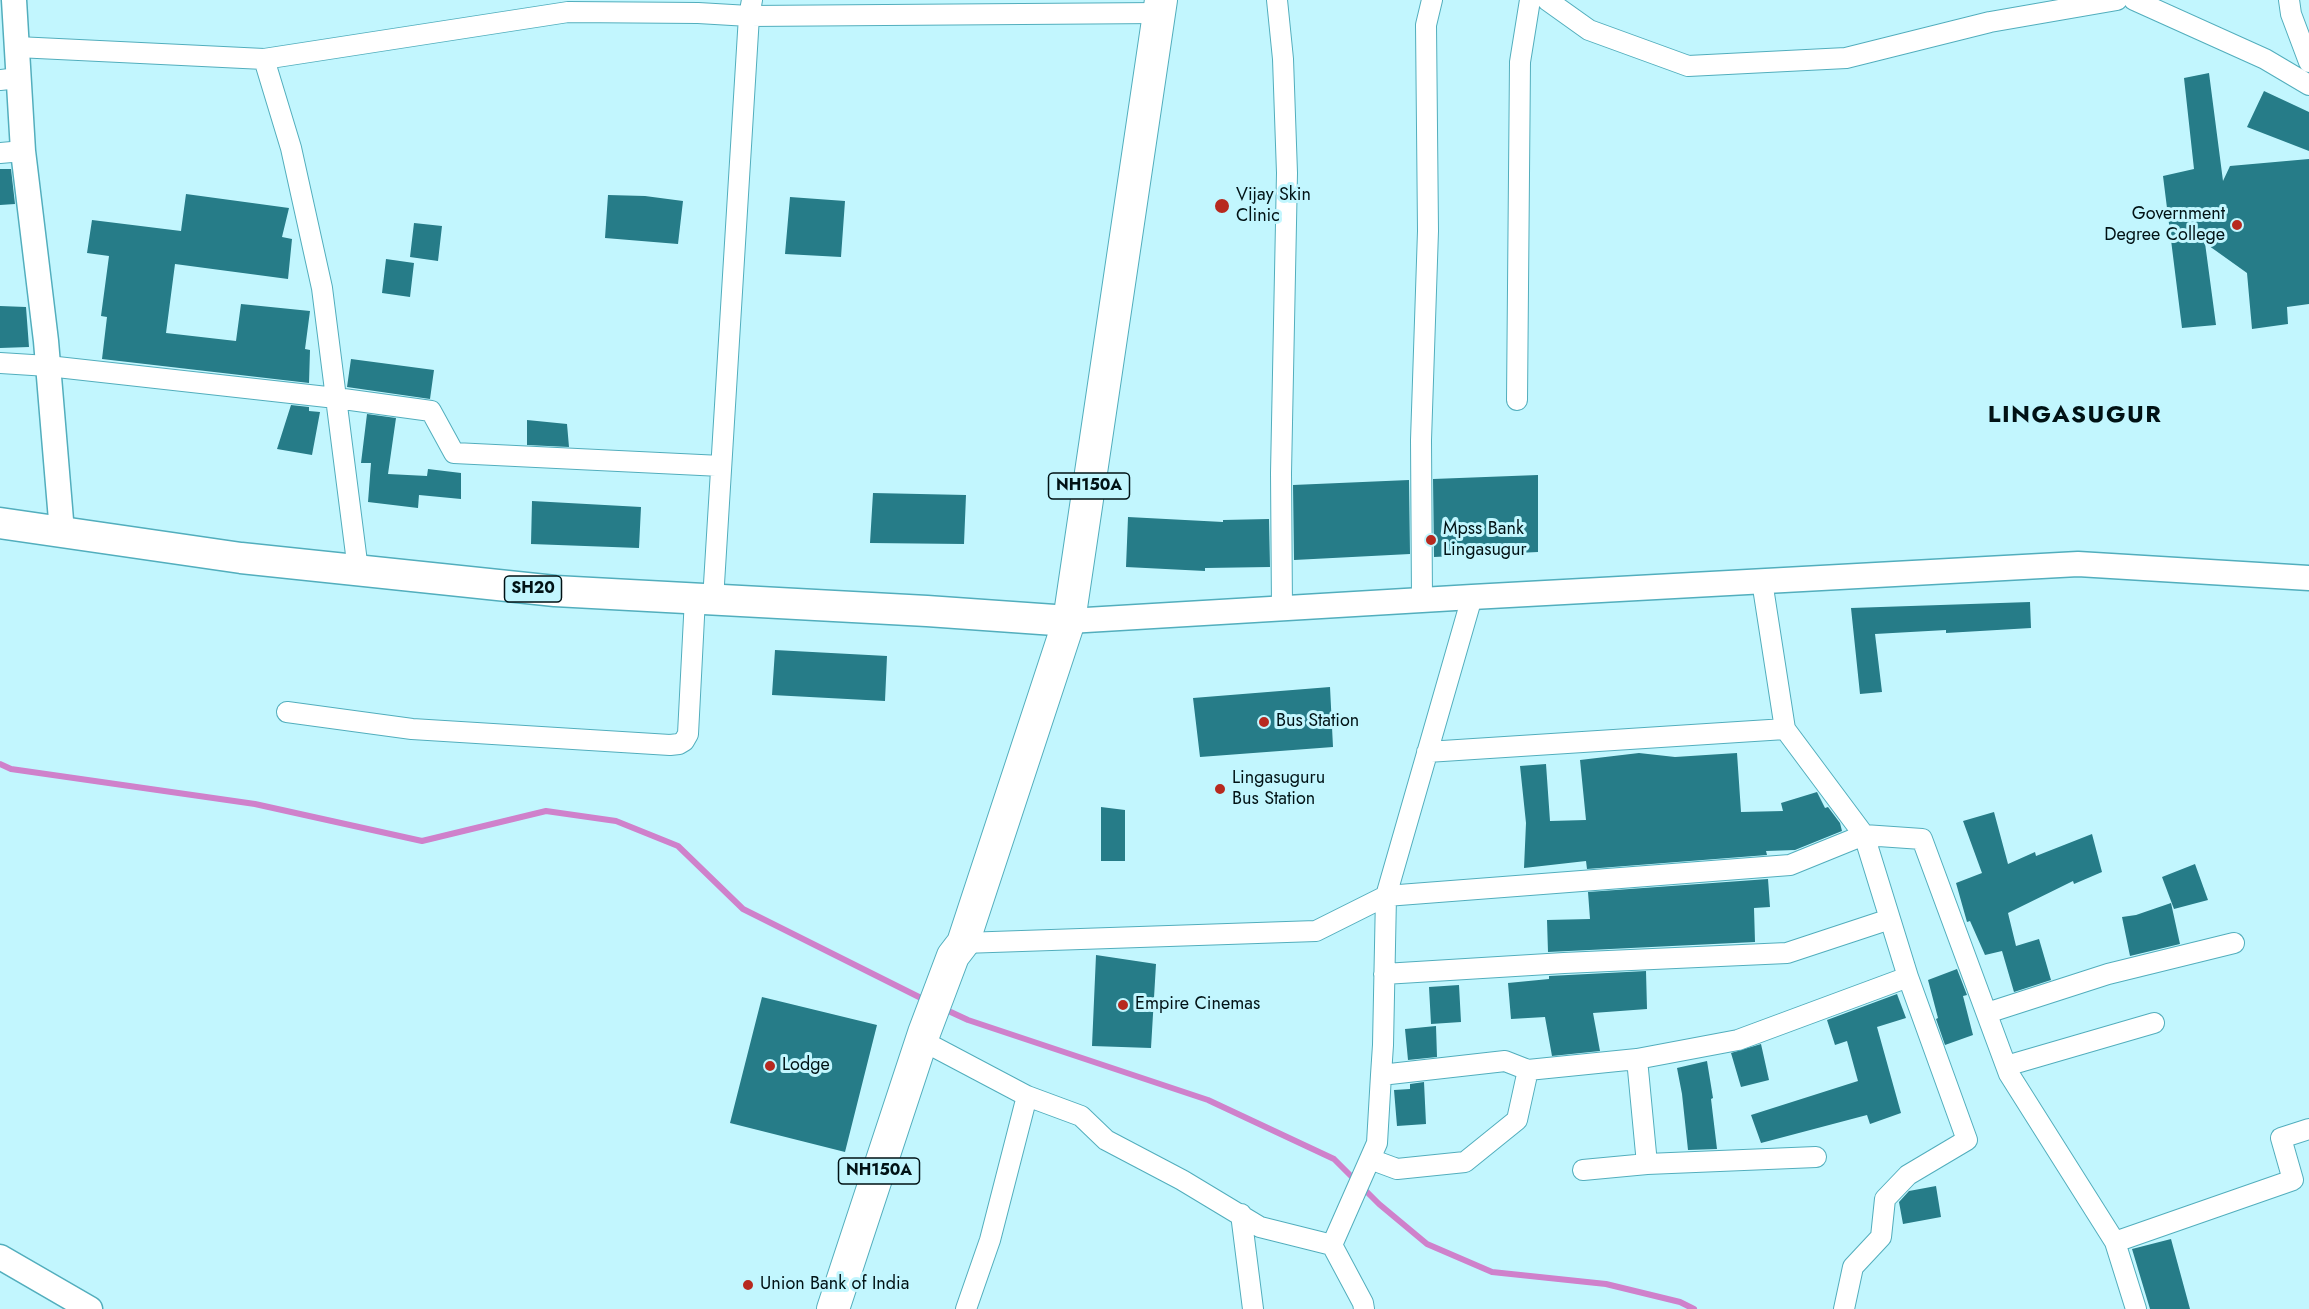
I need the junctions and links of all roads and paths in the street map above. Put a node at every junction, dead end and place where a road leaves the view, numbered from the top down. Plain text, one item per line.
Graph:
1 (14, 0) edge
2 (1277, 0) edge
3 (1432, 0) edge
4 (1530, 0) edge
5 (1547, 0) edge
6 (2117, 0) edge
7 (2134, 0) edge
8 (2289, 0) edge
9 (1160, 7) edge
10 (750, 8) edge
11 (17, 47) junction
12 (264, 59) junction
13 (2309, 62) edge
14 (9, 79) edge
15 (2309, 85) edge
16 (11, 152) edge
17 (0, 363) edge
18 (48, 366) junction
19 (336, 398) junction
20 (1517, 400) dead end
21 (721, 466) junction
22 (0, 523) edge
23 (62, 532) junction
24 (358, 570) junction
25 (2309, 578) edge
26 (1762, 581) junction
27 (1472, 597) junction
28 (704, 599) junction
29 (1422, 600) junction
30 (1282, 609) junction
31 (1069, 621) junction
32 (287, 712) dead end
33 (1785, 729) junction
34 (1427, 752) junction
35 (1864, 835) junction
36 (1386, 896) junction
37 (1890, 919) junction
38 (2234, 943) dead end
39 (958, 949) junction
40 (1384, 974) junction
41 (1908, 977) junction
42 (1988, 1013) junction
43 (2154, 1023) dead end
44 (924, 1037) junction
45 (1637, 1059) junction
46 (2006, 1066) junction
47 (1528, 1070) junction
48 (1381, 1075) junction
49 (1027, 1096) junction
50 (2309, 1129) edge
51 (1374, 1151) junction
52 (1816, 1157) dead end
53 (1647, 1164) junction
54 (1583, 1170) dead end
55 (1241, 1214) junction
56 (2115, 1242) junction
57 (1332, 1245) junction
58 (0, 1257) edge
59 (90, 1309) edge
60 (833, 1309) edge
61 (966, 1309) edge
62 (1253, 1309) edge
63 (1364, 1309) edge
64 (1844, 1309) edge
65 (2136, 1309) edge

1 - 11 street
2 - 30 street
3 - 29 street
4 - 20 street
5 - 6 street
7 - 15 street
8 - 13 street
9 - 10 street
9 - 31 highway, NH150A
10 - 12 street
10 - 21 street
11 - 12 street
11 - 14 street
12 - 19 street
14 - 16 street
16 - 18 street
17 - 18 street
18 - 19 street
18 - 23 street
19 - 21 street
19 - 24 street
21 - 28 street
22 - 23 main road, SH20
23 - 24 main road, SH20
24 - 28 main road, SH20
25 - 26 street
26 - 27 street
26 - 33 street
27 - 29 street
27 - 34 street
28 - 31 main road, SH20
28 - 32 street
29 - 30 street
30 - 31 street
31 - 39 highway, NH150A
33 - 34 street
33 - 35 street
34 - 36 street
35 - 36 street
35 - 37 street
35 - 42 street
36 - 39 street
36 - 40 street
37 - 40 street
37 - 41 street
38 - 42 street
39 - 44 highway, NH150A
40 - 48 street
41 - 45 street
41 - 64 street
42 - 46 street
43 - 46 street
44 - 49 street
44 - 60 highway, NH150A
45 - 47 street
45 - 53 street
46 - 56 street
47 - 48 street
47 - 51 street
48 - 51 street
49 - 55 street
49 - 61 street
50 - 56 street
51 - 57 street
52 - 53 street
53 - 54 street
55 - 57 street
55 - 62 street
56 - 65 street
57 - 63 street
58 - 59 street

